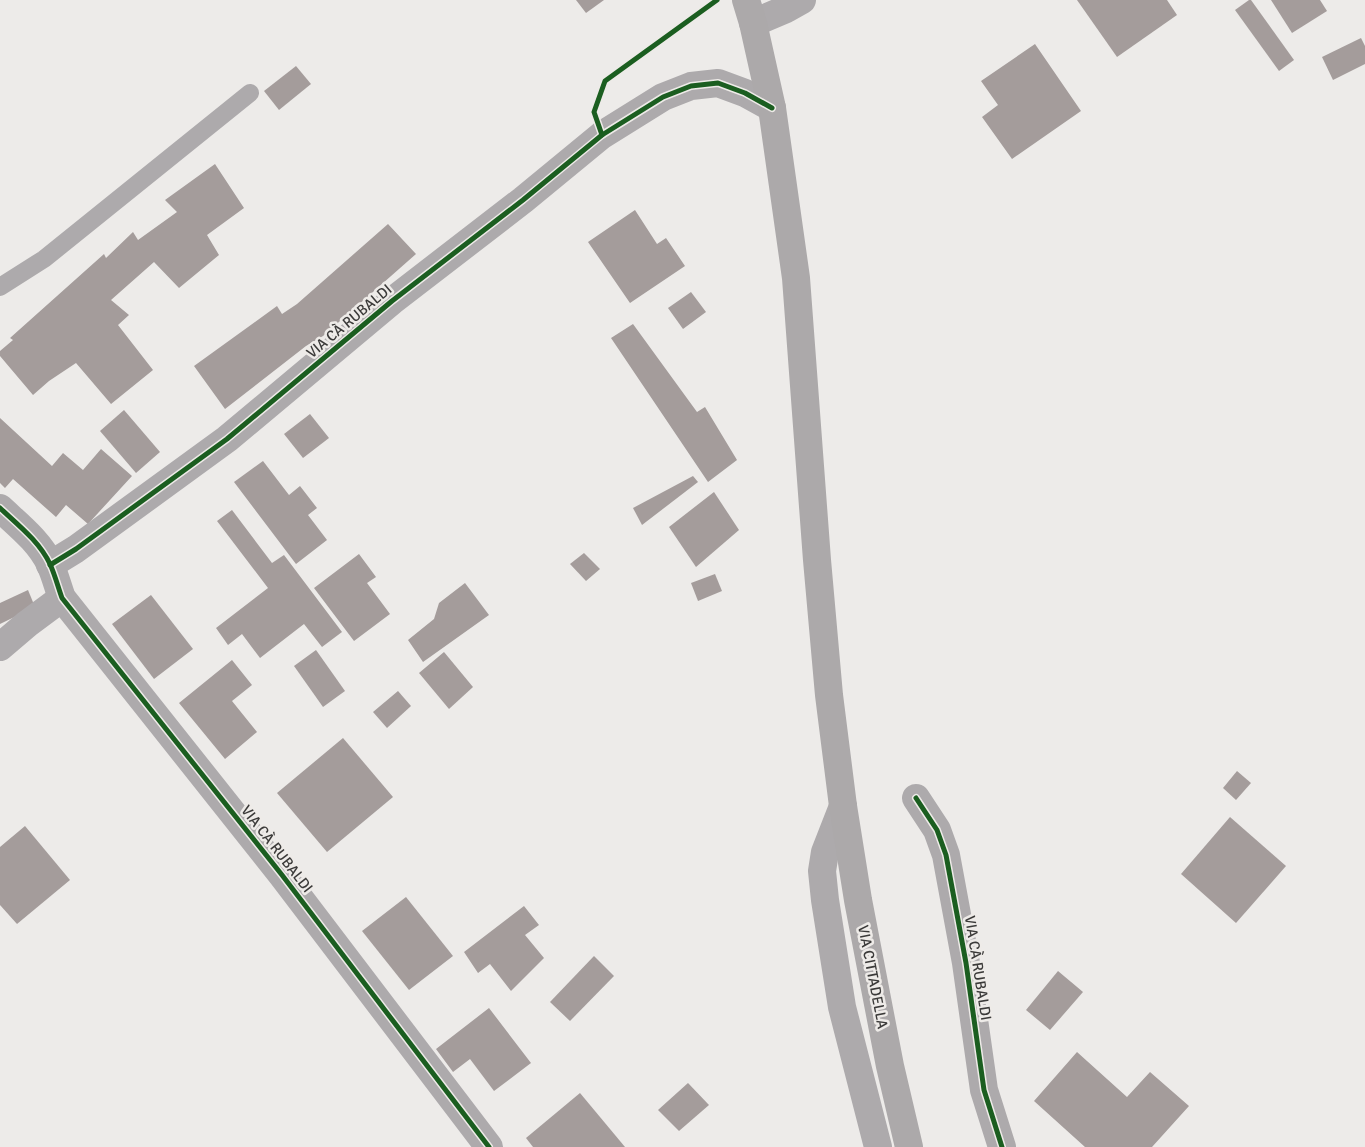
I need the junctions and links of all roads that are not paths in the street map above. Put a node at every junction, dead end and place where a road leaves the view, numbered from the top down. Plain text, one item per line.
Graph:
1 (802, 0) edge
2 (750, 11) edge
3 (250, 93) dead end
4 (772, 108) junction
5 (0, 287) edge
6 (0, 508) edge
7 (50, 565) junction
8 (62, 598) junction
9 (0, 647) edge
10 (916, 798) dead end
11 (843, 806) junction
12 (489, 1147) edge
13 (878, 1147) edge
14 (909, 1147) edge
15 (1002, 1147) edge

1 - 2 street
2 - 4 main road, VIA CITTADELLA
3 - 5 lane
4 - 7 street, VIA CÀ RUBALDI
4 - 11 main road, VIA CITTADELLA
6 - 7 street, VIA CÀ RUBALDI
7 - 8 street, VIA CÀ RUBALDI
8 - 9 street
8 - 12 street, VIA CÀ RUBALDI
10 - 15 street, VIA CÀ RUBALDI
11 - 13 street
11 - 14 main road, VIA CITTADELLA

